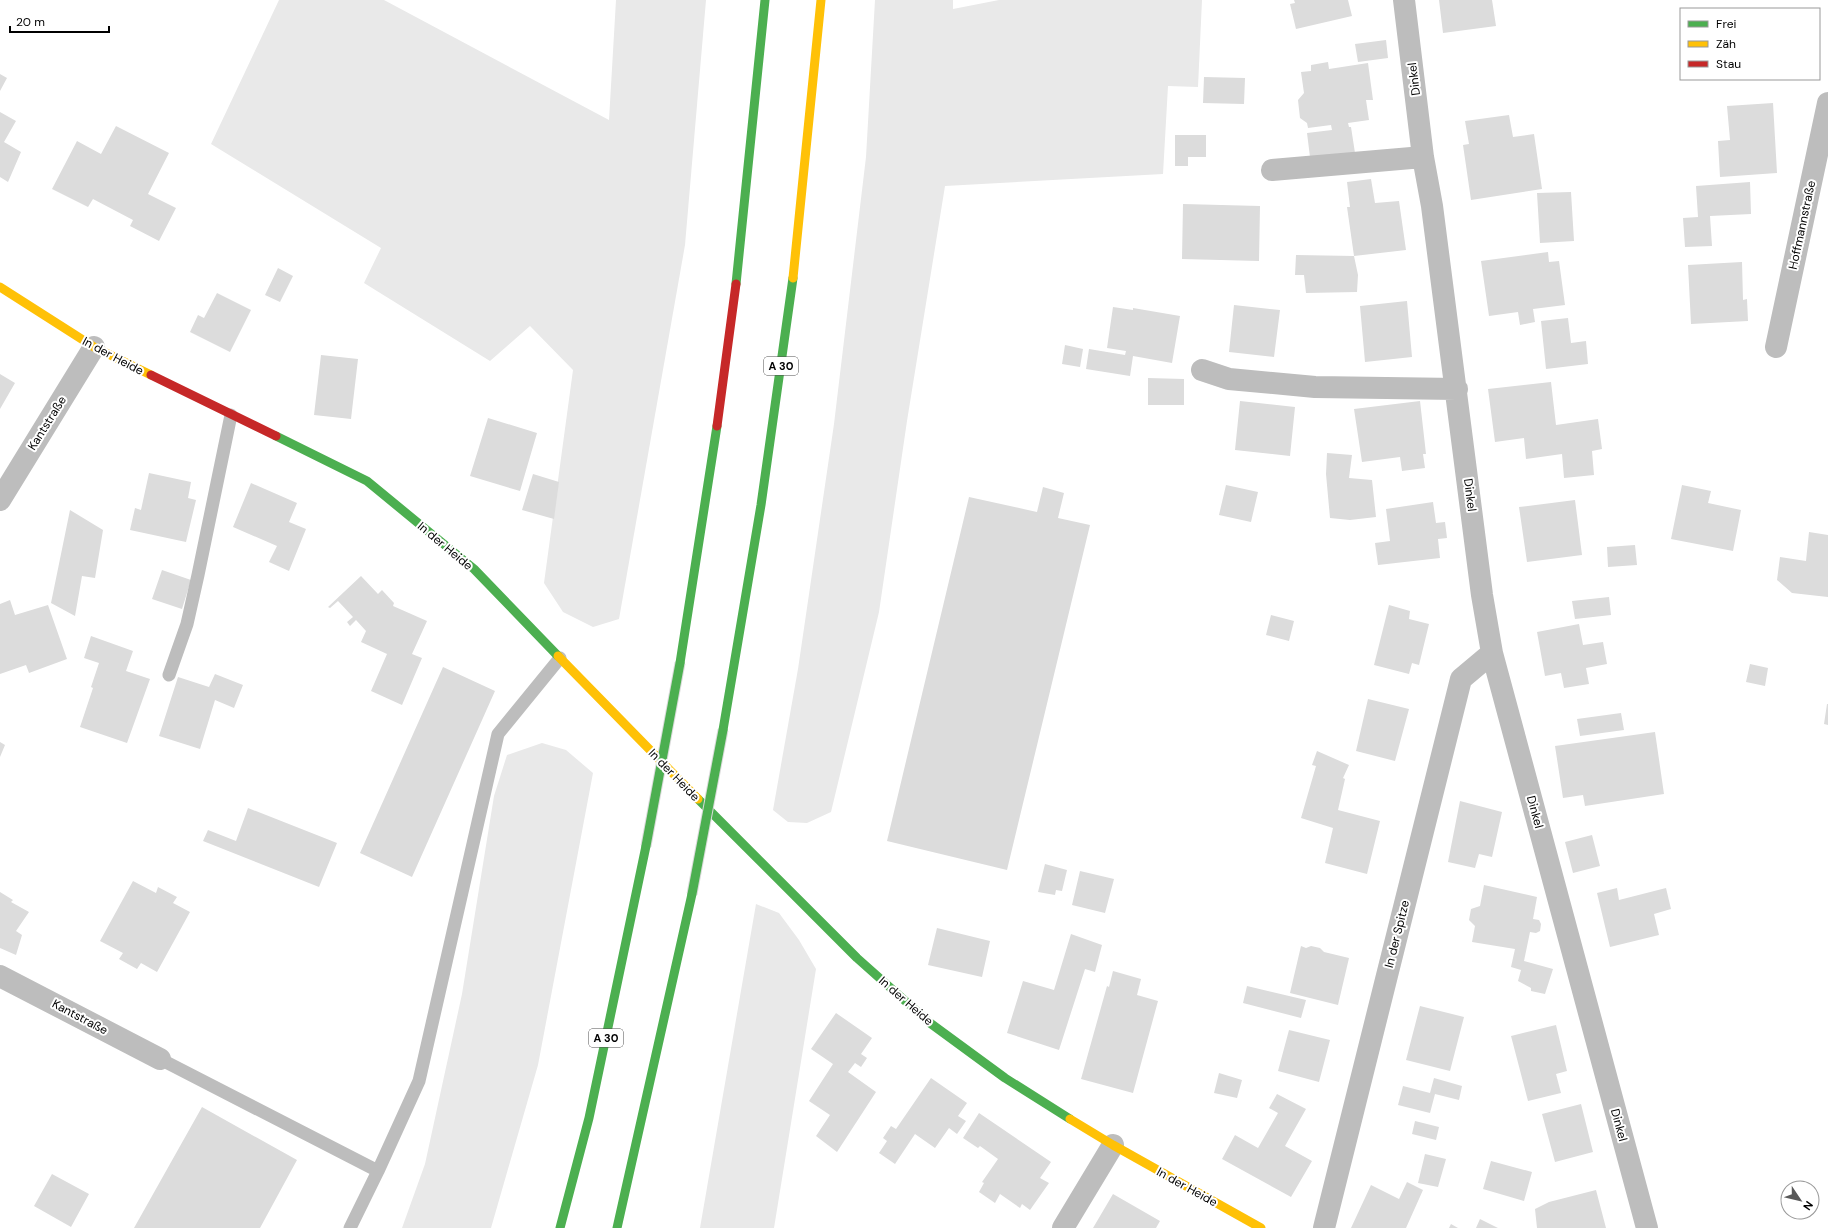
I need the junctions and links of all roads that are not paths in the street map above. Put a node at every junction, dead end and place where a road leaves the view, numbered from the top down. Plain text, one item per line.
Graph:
1 (765, 0) edge
2 (821, 0) edge
3 (1404, 0) edge
4 (1828, 103) edge
5 (1423, 157) junction
6 (1272, 170) dead end
7 (0, 287) edge
8 (94, 347) junction
9 (1776, 347) dead end
10 (1202, 370) dead end
11 (1457, 389) junction
12 (231, 414) junction
13 (0, 500) edge
14 (1492, 653) junction
15 (560, 658) junction
16 (169, 674) dead end
17 (0, 976) edge
18 (160, 1059) joint
19 (1113, 1145) junction
20 (378, 1171) junction
21 (350, 1228) edge
22 (560, 1228) edge
23 (617, 1228) edge
24 (1063, 1228) edge
25 (1261, 1228) edge
26 (1324, 1228) edge
27 (1647, 1228) edge

1 - 22 main road, A 30, bridge
2 - 23 main road, A 30, bridge
3 - 5 street, Dinkel
4 - 9 street, Hoffmannstraße
5 - 6 street
5 - 11 street, Dinkel
7 - 8 main road, In der Heide
8 - 12 main road, In der Heide
8 - 13 street, Kantstraße
10 - 11 street
11 - 14 street, Dinkel
12 - 15 main road, In der Heide
12 - 16 lane
14 - 26 street, In der Spitze
14 - 27 street, Dinkel
15 - 19 main road, In der Heide
15 - 20 lane
17 - 18 street, Kantstraße
18 - 20 lane
19 - 24 street
19 - 25 main road, In der Heide
20 - 21 lane

